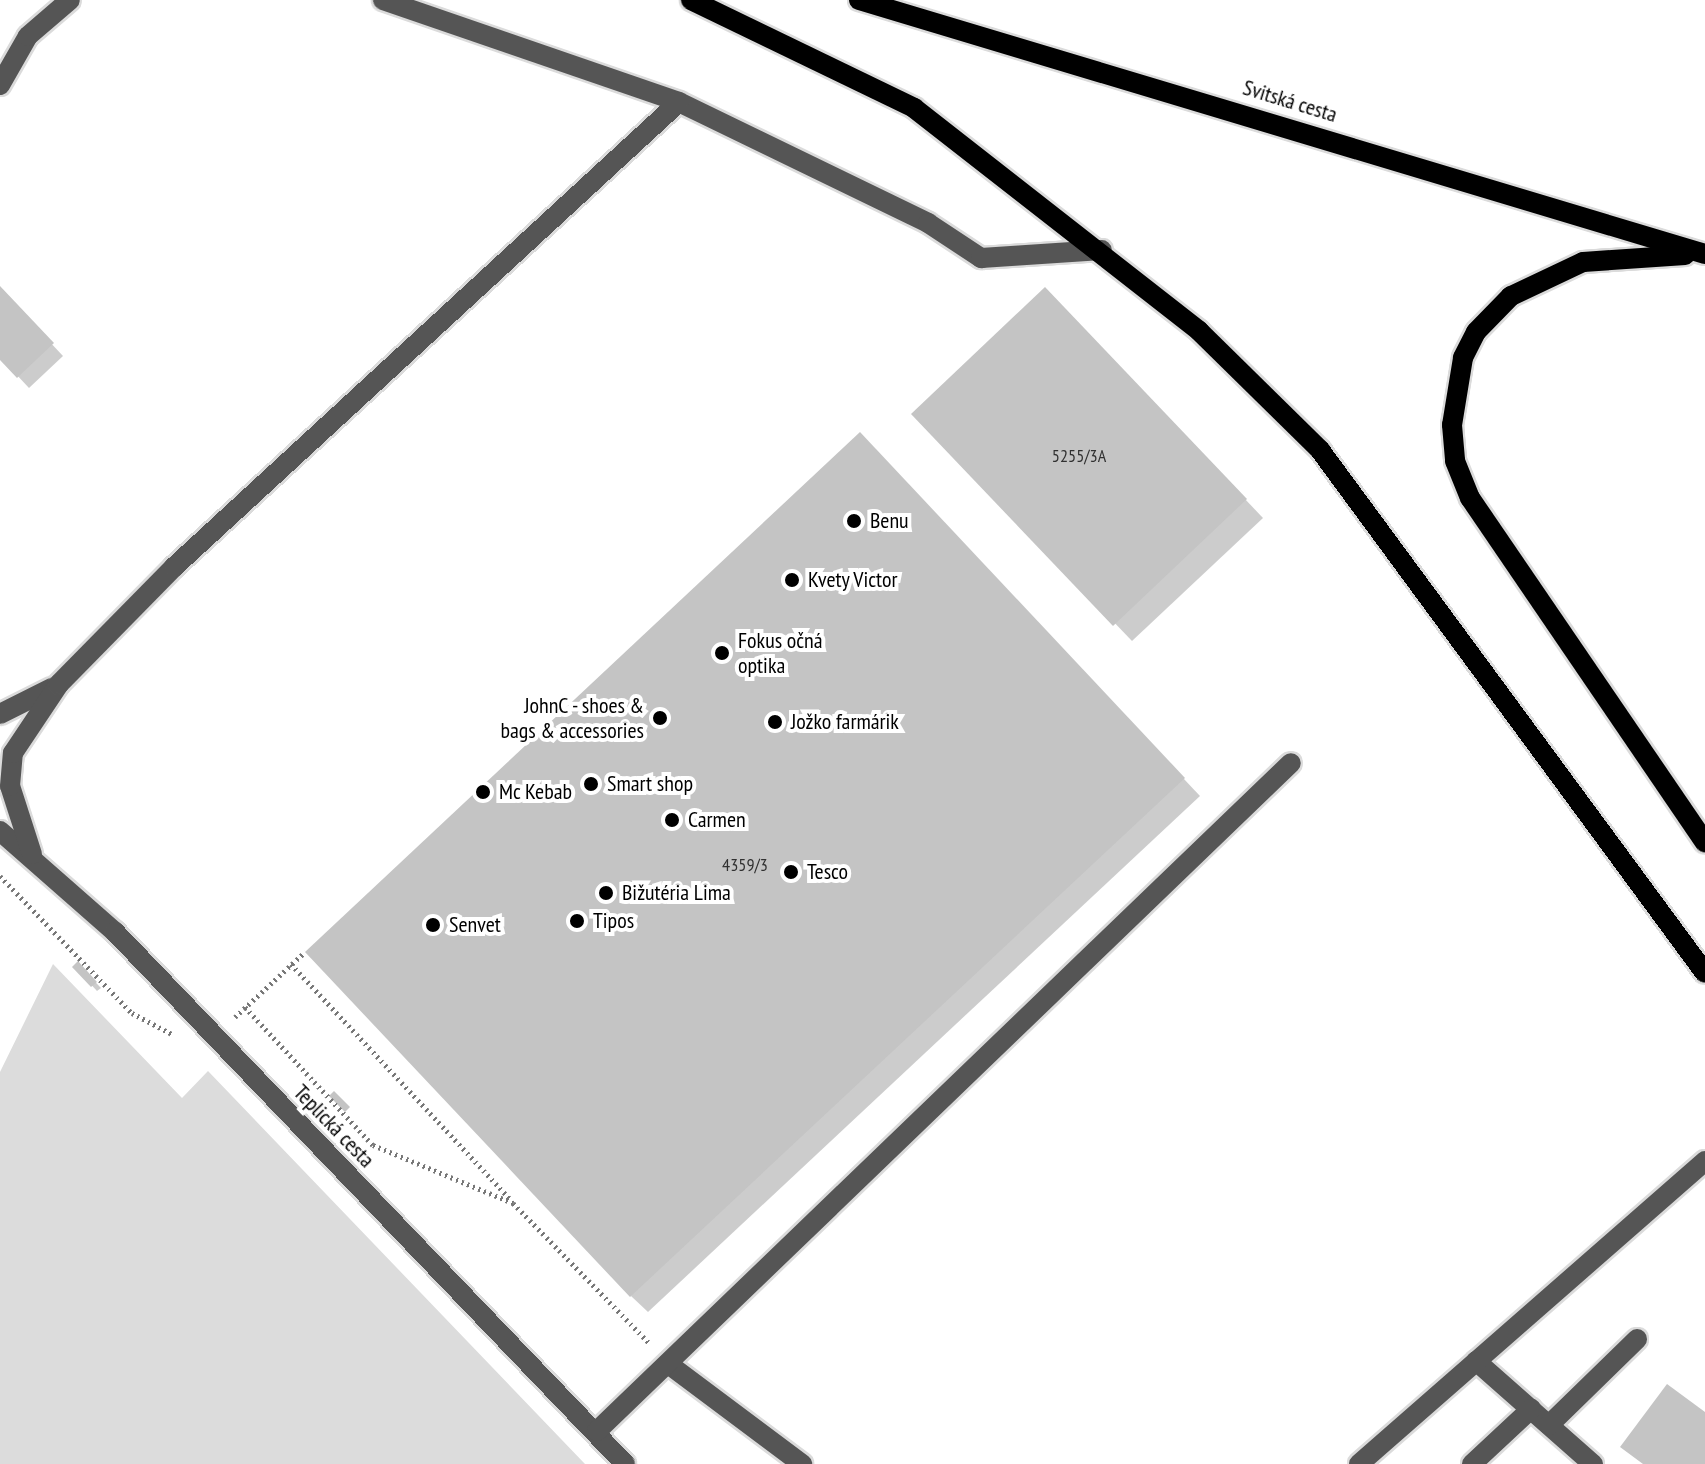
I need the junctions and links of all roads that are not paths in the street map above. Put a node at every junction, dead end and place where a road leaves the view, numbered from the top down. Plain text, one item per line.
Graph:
1 (70, 0) edge
2 (383, 0) edge
3 (691, 0) edge
4 (859, 0) edge
5 (0, 85) edge
6 (679, 102) junction
7 (1102, 250) junction
8 (1705, 255) edge
9 (59, 684) junction
10 (0, 714) edge
11 (24, 732) junction
12 (0, 742) edge
13 (1291, 763) dead end
14 (0, 831) edge
15 (1705, 842) edge
16 (32, 854) junction
17 (1705, 973) edge
18 (1705, 1161) edge
19 (1637, 1339) dead end
20 (1476, 1361) junction
21 (671, 1366) junction
22 (1531, 1409) junction
23 (1549, 1425) junction
24 (597, 1431) junction
25 (625, 1464) edge
26 (802, 1464) edge
27 (1359, 1464) edge
28 (1472, 1464) edge
29 (1593, 1464) edge

1 - 5 street
2 - 6 street
3 - 7 main road
4 - 8 main road, Svitská cesta
6 - 7 street
6 - 9 street
7 - 17 main road
8 - 15 main road
9 - 10 street
9 - 11 street
11 - 12 street
11 - 16 street
13 - 21 street
14 - 16 street, Teplická cesta
16 - 24 street, Teplická cesta
18 - 20 street
19 - 23 street
20 - 22 street
20 - 27 street
21 - 24 street
21 - 26 street
22 - 23 street
22 - 28 street
23 - 29 street
24 - 25 street, Teplická cesta

